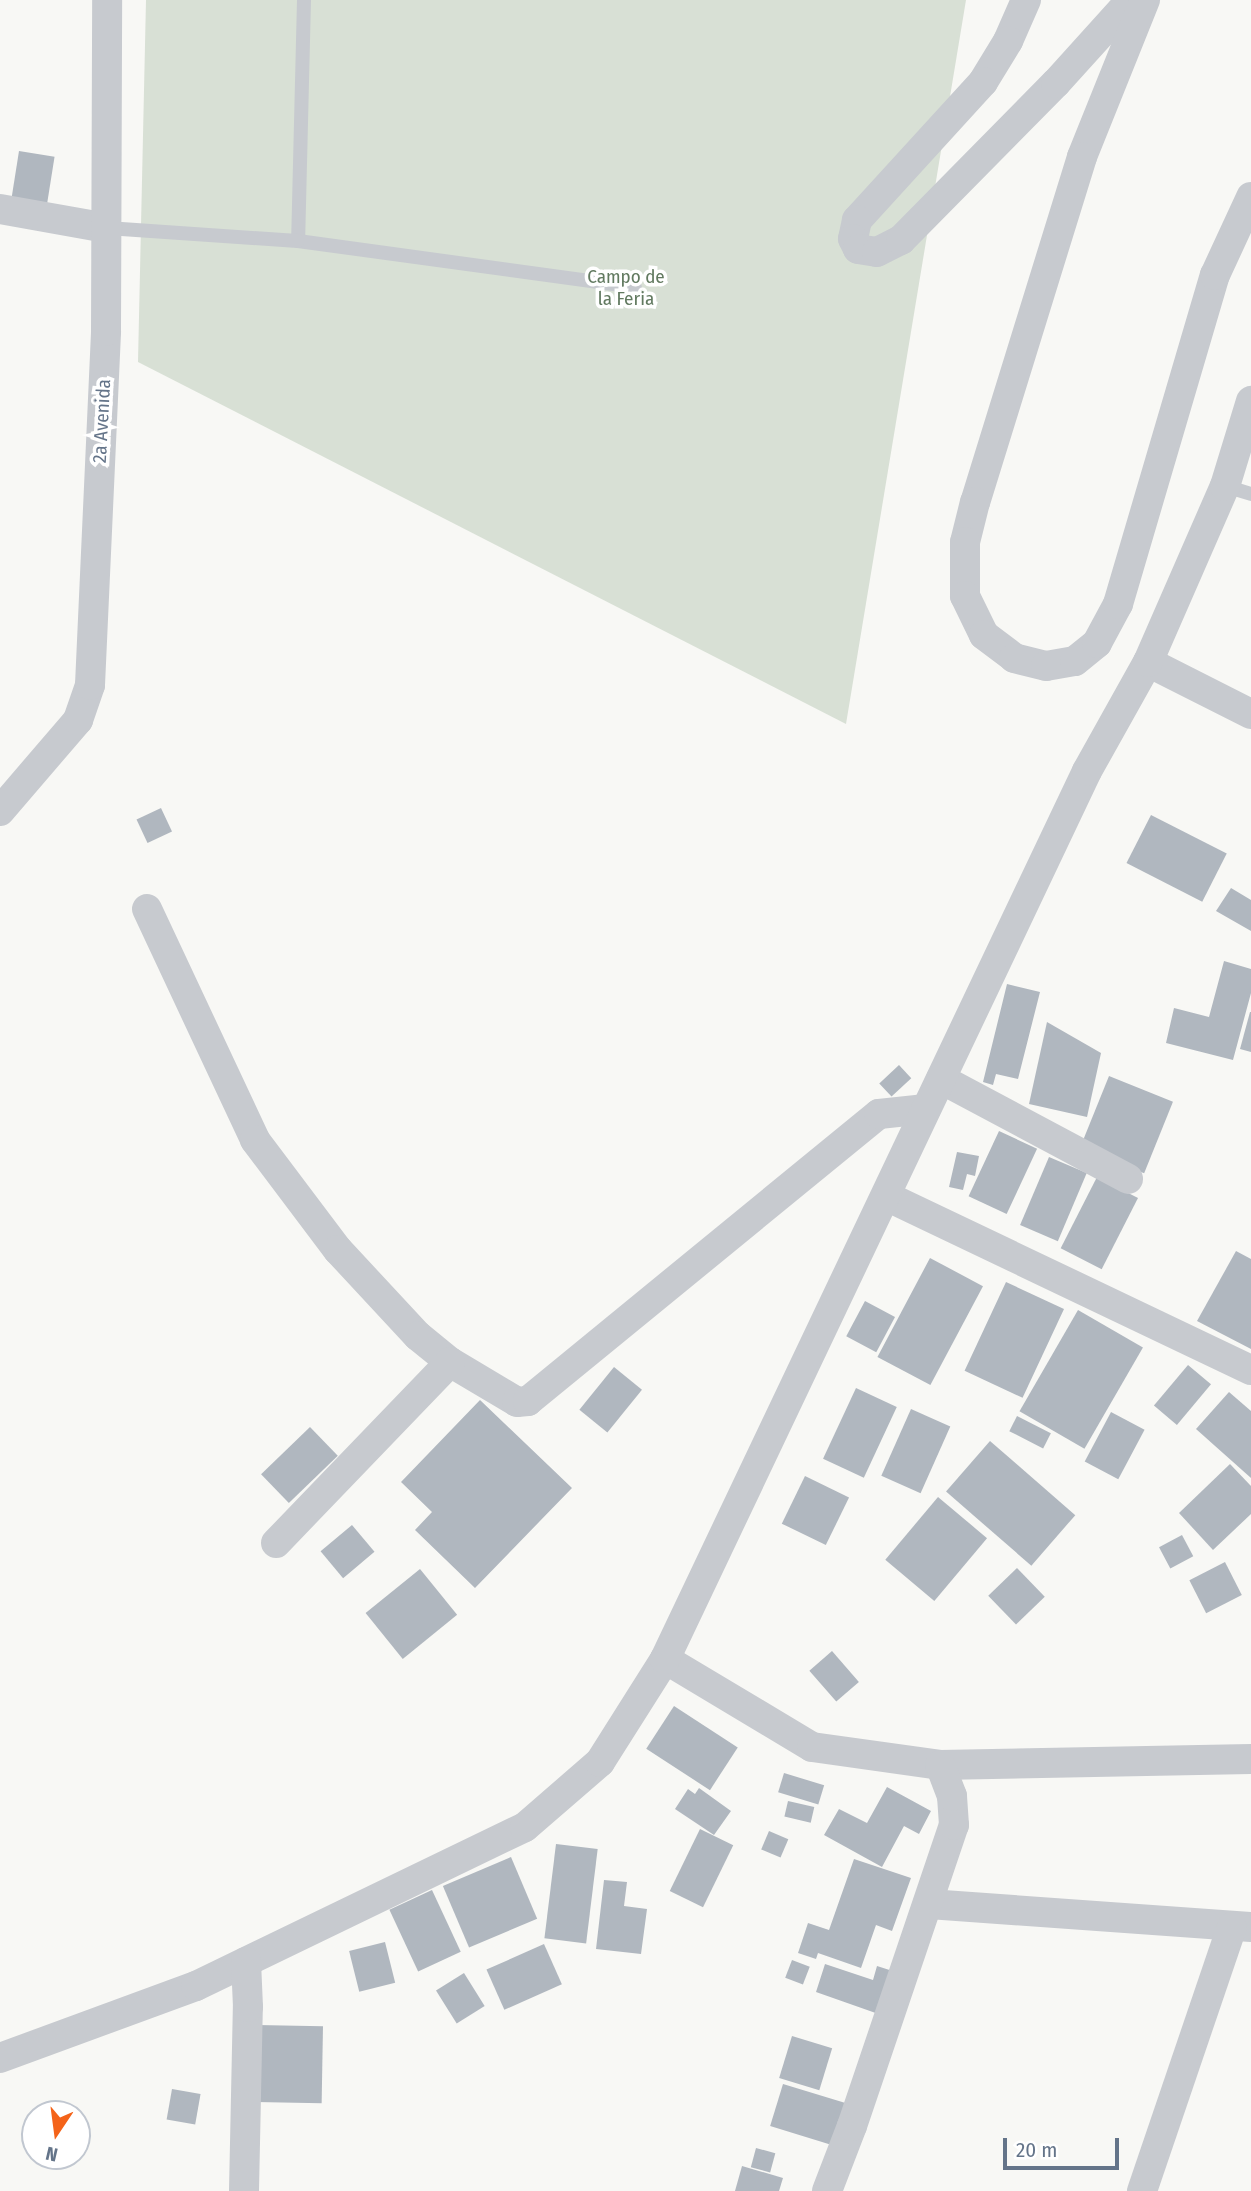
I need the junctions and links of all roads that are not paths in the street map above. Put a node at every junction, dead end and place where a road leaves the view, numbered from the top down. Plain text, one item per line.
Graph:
1 (107, 0) edge
2 (304, 0) edge
3 (1026, 0) edge
4 (1130, 0) edge
5 (1145, 0) edge
6 (1251, 197) edge
7 (0, 209) edge
8 (107, 228) junction
9 (298, 241) junction
10 (635, 287) dead end
11 (1251, 401) edge
12 (1238, 490) edge
13 (1148, 662) junction
14 (1251, 714) edge
15 (0, 811) edge
16 (148, 909) dead end
17 (941, 1079) junction
18 (926, 1108) junction
19 (1128, 1180) dead end
20 (886, 1196) junction
21 (450, 1362) junction
22 (1251, 1370) edge
23 (276, 1543) dead end
24 (665, 1659) junction
25 (1251, 1759) edge
26 (940, 1765) junction
27 (929, 1904) junction
28 (1242, 1927) edge
29 (246, 1962) junction
30 (0, 2058) edge
31 (244, 2191) edge
32 (827, 2191) edge
33 (1142, 2191) edge

1 - 8 street, 2a Avenida
2 - 9 lane
3 - 4 street
5 - 6 street
7 - 8 street
8 - 9 lane
8 - 15 street, 2a Avenida
9 - 10 lane
11 - 12 street
12 - 13 street
13 - 14 street
13 - 17 street
16 - 21 street
17 - 18 street
17 - 19 street
18 - 20 street
18 - 21 street
20 - 22 street
20 - 24 street
21 - 23 street
24 - 26 street
24 - 29 street
25 - 26 street
26 - 27 street
27 - 28 street
27 - 32 street
28 - 33 street
29 - 30 street
29 - 31 street

